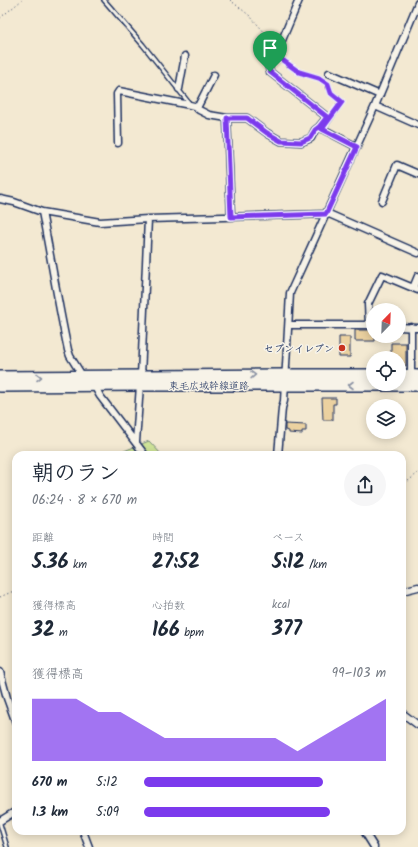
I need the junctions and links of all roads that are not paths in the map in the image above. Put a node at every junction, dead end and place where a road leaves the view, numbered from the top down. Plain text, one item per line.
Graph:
1 (104, 0) edge
2 (299, 0) edge
3 (418, 2) edge
4 (277, 52) junction
5 (185, 56) dead end
6 (329, 73) dead end
7 (214, 75) dead end
8 (178, 89) junction
9 (380, 95) junction
10 (190, 105) junction
11 (375, 106) junction
12 (197, 108) junction
13 (227, 118) junction
14 (418, 125) edge
15 (320, 128) junction
16 (118, 143) dead end
17 (357, 147) junction
18 (418, 174) edge
19 (0, 199) edge
20 (382, 201) dead end
21 (42, 212) junction
22 (326, 214) junction
23 (231, 217) junction
24 (148, 219) junction
25 (418, 252) edge
26 (418, 276) edge
27 (416, 289) edge
28 (368, 303) edge
29 (289, 325) junction
30 (366, 325) edge
31 (415, 328) edge
32 (366, 375) edge
33 (415, 376) edge
34 (0, 377) edge
35 (83, 377) junction
36 (285, 380) junction
37 (141, 381) junction
38 (94, 385) junction
39 (418, 385) edge
40 (0, 386) edge
41 (136, 442) junction
42 (142, 451) edge
43 (278, 451) edge
44 (418, 587) edge
45 (406, 590) edge
46 (0, 672) edge
47 (3, 698) edge
48 (12, 715) edge
49 (406, 716) edge
50 (418, 725) edge
51 (12, 814) edge
52 (0, 821) edge
53 (0, 824) edge
54 (84, 835) edge
55 (366, 835) edge
56 (7, 847) edge
57 (89, 847) edge
58 (374, 847) edge

1 - 8 lane
2 - 4 street
3 - 9 street
4 - 15 street
4 - 15 lane
5 - 8 street
6 - 9 street
7 - 12 street
8 - 10 lane
9 - 11 street
10 - 12 street
10 - 16 street
11 - 14 street
11 - 17 street
12 - 13 street
13 - 15 street
13 - 23 street
15 - 17 street
17 - 22 street
18 - 20 street
19 - 21 street
21 - 24 street
21 - 35 street
22 - 23 street
22 - 25 street
22 - 29 street
23 - 24 street
24 - 37 street
26 - 27 street
27 - 28 street
29 - 30 street
29 - 36 street
31 - 33 street
32 - 36 highway, 東毛広域幹線道路
34 -> 35 highway, 東毛広域幹線道路
35 - 37 highway, 東毛広域幹線道路
36 - 37 highway, 東毛広域幹線道路
39 -> 36 highway, 東毛広域幹線道路
36 - 43 street
37 - 38 highway, 東毛広域幹線道路
37 - 41 street
38 - 40 highway, 東毛広域幹線道路
38 - 41 street
41 - 42 street
44 - 45 street
46 - 47 street
47 - 48 street
49 - 50 street
51 - 52 street
53 - 56 lane
54 - 57 street
55 - 58 street

